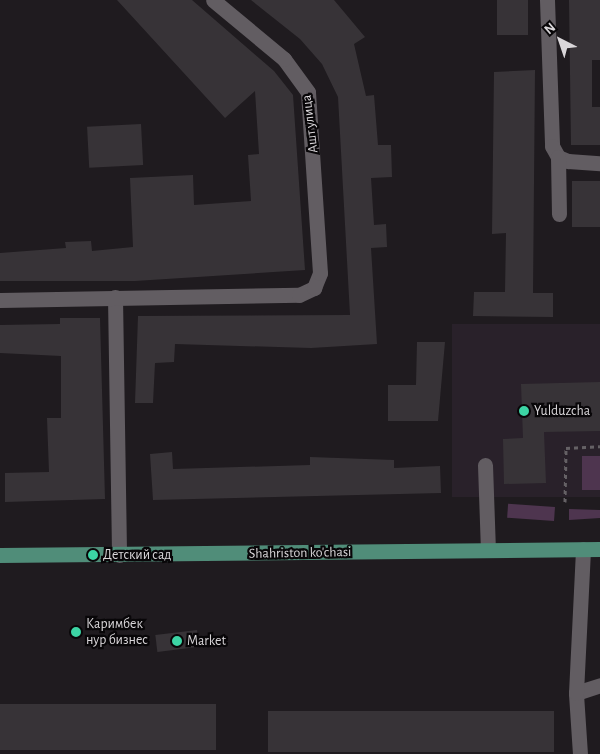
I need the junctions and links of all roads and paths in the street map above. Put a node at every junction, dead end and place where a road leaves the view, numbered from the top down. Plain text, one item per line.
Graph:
1 (213, 0) edge
2 (547, 0) edge
3 (558, 157) junction
4 (600, 163) edge
5 (559, 214) dead end
6 (115, 297) junction
7 (0, 300) edge
8 (600, 446) edge
9 (485, 465) dead end
10 (564, 502) dead end
11 (583, 549) junction
12 (600, 549) edge
13 (488, 550) junction
14 (0, 555) edge
15 (119, 555) junction
16 (600, 685) edge
17 (576, 692) junction
18 (580, 754) edge

1 - 6 street, Ашт улица
2 - 3 street
3 - 4 street
3 - 5 street
6 - 7 street
6 - 15 street
8 - 10 path
9 - 13 street
11 - 12 main road, Shahriston ko'chasi
11 - 13 main road, Shahriston ko'chasi
11 - 17 street
13 - 15 main road, Shahriston ko'chasi
14 - 15 main road, Shahriston ko'chasi
16 - 17 street
17 - 18 street

